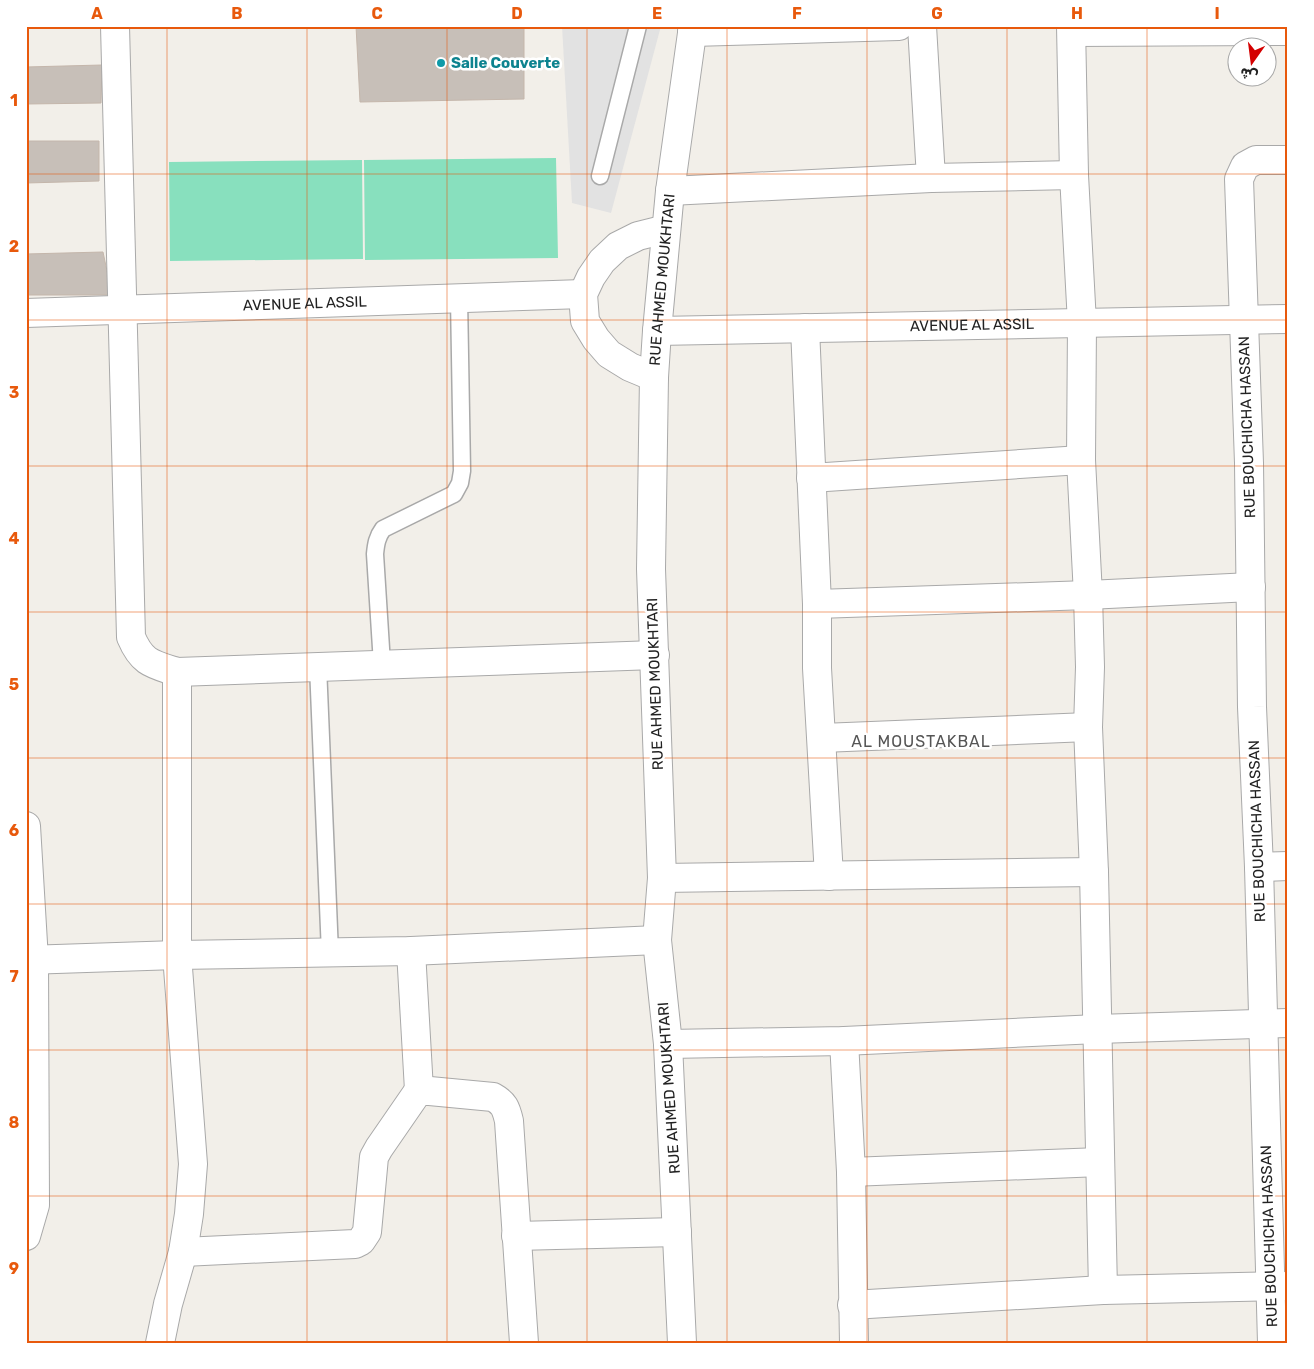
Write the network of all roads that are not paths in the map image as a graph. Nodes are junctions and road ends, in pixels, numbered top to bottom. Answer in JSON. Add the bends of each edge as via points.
{"nodes":[{"id":1,"x":115,"y":26,"type":"edge"},
{"id":2,"x":638,"y":26,"type":"edge"},
{"id":3,"x":899,"y":26,"type":"edge"},
{"id":4,"x":922,"y":26,"type":"edge"},
{"id":5,"x":692,"y":29,"type":"edge"},
{"id":6,"x":1071,"y":29,"type":"edge"},
{"id":7,"x":1288,"y":31,"type":"edge"},
{"id":8,"x":1288,"y":160,"type":"edge"},
{"id":9,"x":1074,"y":175,"type":"junction"},
{"id":10,"x":600,"y":176,"type":"dead end"},
{"id":11,"x":931,"y":178,"type":"junction"},
{"id":12,"x":670,"y":191,"type":"junction"},
{"id":13,"x":666,"y":228,"type":"junction"},
{"id":14,"x":583,"y":294,"type":"junction"},
{"id":15,"x":458,"y":298,"type":"junction"},
{"id":16,"x":122,"y":310,"type":"junction"},
{"id":17,"x":26,"y":313,"type":"edge"},
{"id":18,"x":1288,"y":319,"type":"edge"},
{"id":19,"x":1243,"y":320,"type":"junction"},
{"id":20,"x":1082,"y":323,"type":"junction"},
{"id":21,"x":805,"y":328,"type":"junction"},
{"id":22,"x":657,"y":331,"type":"junction"},
{"id":23,"x":654,"y":377,"type":"junction"},
{"id":24,"x":1081,"y":460,"type":"junction"},
{"id":25,"x":812,"y":478,"type":"junction"},
{"id":26,"x":1251,"y":587,"type":"junction"},
{"id":27,"x":1088,"y":595,"type":"junction"},
{"id":28,"x":817,"y":604,"type":"junction"},
{"id":29,"x":655,"y":655,"type":"junction"},
{"id":30,"x":382,"y":664,"type":"junction"},
{"id":31,"x":318,"y":666,"type":"junction"},
{"id":32,"x":177,"y":672,"type":"junction"},
{"id":33,"x":1088,"y":727,"type":"junction"},
{"id":34,"x":822,"y":738,"type":"junction"},
{"id":35,"x":26,"y":826,"type":"edge"},
{"id":36,"x":1288,"y":866,"type":"edge"},
{"id":37,"x":1259,"y":867,"type":"junction"},
{"id":38,"x":1094,"y":872,"type":"junction"},
{"id":39,"x":830,"y":876,"type":"junction"},
{"id":40,"x":662,"y":878,"type":"junction"},
{"id":41,"x":657,"y":940,"type":"junction"},
{"id":42,"x":411,"y":951,"type":"junction"},
{"id":43,"x":330,"y":953,"type":"junction"},
{"id":44,"x":177,"y":955,"type":"junction"},
{"id":45,"x":30,"y":960,"type":"edge"},
{"id":46,"x":1275,"y":1023,"type":"edge"},
{"id":47,"x":1097,"y":1029,"type":"junction"},
{"id":48,"x":844,"y":1041,"type":"junction"},
{"id":49,"x":668,"y":1044,"type":"junction"},
{"id":50,"x":419,"y":1090,"type":"junction"},
{"id":51,"x":1100,"y":1162,"type":"junction"},
{"id":52,"x":850,"y":1172,"type":"junction"},
{"id":53,"x":677,"y":1232,"type":"junction"},
{"id":54,"x":26,"y":1236,"type":"edge"},
{"id":55,"x":516,"y":1236,"type":"junction"},
{"id":56,"x":183,"y":1252,"type":"junction"},
{"id":57,"x":1279,"y":1286,"type":"edge"},
{"id":58,"x":1103,"y":1290,"type":"junction"},
{"id":59,"x":852,"y":1305,"type":"junction"},
{"id":60,"x":160,"y":1343,"type":"edge"},
{"id":61,"x":524,"y":1343,"type":"edge"},
{"id":62,"x":682,"y":1343,"type":"edge"},
{"id":63,"x":854,"y":1343,"type":"edge"},
{"id":64,"x":1272,"y":1343,"type":"edge"}],
"edges":[{"from":1,"to":16,"type":"street"},
{"from":2,"to":10,"type":"lane"},
{"from":3,"to":5,"type":"street"},
{"from":4,"to":11,"type":"street"},
{"from":5,"to":12,"type":"street","name":"RUE AHMED MOUKHTARI"},
{"from":6,"to":7,"type":"street"},
{"from":6,"to":9,"type":"street"},
{"from":8,"to":19,"type":"street","name":"RUE BOUCHICHA HASSAN","via":[[1256,160],[1245,166],[1239,179]]},
{"from":9,"to":11,"type":"street"},
{"from":9,"to":20,"type":"street"},
{"from":11,"to":12,"type":"street"},
{"from":12,"to":13,"type":"street","name":"RUE AHMED MOUKHTARI"},
{"from":13,"to":14,"type":"street","via":[[618,246],[602,261]]},
{"from":13,"to":22,"type":"street","name":"RUE AHMED MOUKHTARI"},
{"from":14,"to":15,"type":"street","name":"AVENUE AL ASSIL"},
{"from":14,"to":23,"type":"street","via":[[586,322],[605,349],[630,367]]},
{"from":15,"to":16,"type":"street","name":"AVENUE AL ASSIL"},
{"from":15,"to":30,"type":"lane","via":[[460,483],[454,494],[383,529],[379,534],[375,554]]},
{"from":16,"to":17,"type":"street","name":"AVENUE AL ASSIL"},
{"from":16,"to":32,"type":"street","via":[[131,637],[144,659]]},
{"from":18,"to":19,"type":"street","name":"AVENUE AL ASSIL"},
{"from":19,"to":20,"type":"street","name":"AVENUE AL ASSIL"},
{"from":19,"to":26,"type":"street","name":"RUE BOUCHICHA HASSAN"},
{"from":20,"to":21,"type":"street","name":"AVENUE AL ASSIL"},
{"from":20,"to":24,"type":"street"},
{"from":21,"to":22,"type":"street","name":"AVENUE AL ASSIL"},
{"from":21,"to":25,"type":"street"},
{"from":22,"to":23,"type":"street","name":"RUE AHMED MOUKHTARI"},
{"from":23,"to":29,"type":"street","name":"RUE AHMED MOUKHTARI","via":[[651,570]]},
{"from":24,"to":25,"type":"street"},
{"from":24,"to":27,"type":"street"},
{"from":25,"to":28,"type":"street"},
{"from":26,"to":27,"type":"street"},
{"from":26,"to":37,"type":"street","name":"RUE BOUCHICHA HASSAN"},
{"from":27,"to":28,"type":"street"},
{"from":27,"to":33,"type":"street"},
{"from":28,"to":34,"type":"street"},
{"from":29,"to":30,"type":"street"},
{"from":29,"to":40,"type":"street","name":"RUE AHMED MOUKHTARI"},
{"from":30,"to":31,"type":"street"},
{"from":31,"to":32,"type":"street"},
{"from":31,"to":43,"type":"lane"},
{"from":32,"to":44,"type":"street"},
{"from":33,"to":34,"type":"street"},
{"from":33,"to":38,"type":"street"},
{"from":34,"to":39,"type":"street"},
{"from":35,"to":45,"type":"street"},
{"from":36,"to":37,"type":"street"},
{"from":37,"to":46,"type":"street","name":"RUE BOUCHICHA HASSAN"},
{"from":38,"to":39,"type":"street"},
{"from":38,"to":47,"type":"street"},
{"from":39,"to":40,"type":"street"},
{"from":40,"to":41,"type":"street","name":"RUE AHMED MOUKHTARI"},
{"from":41,"to":42,"type":"street"},
{"from":41,"to":49,"type":"street","name":"RUE AHMED MOUKHTARI"},
{"from":42,"to":43,"type":"street"},
{"from":42,"to":50,"type":"street"},
{"from":43,"to":44,"type":"street"},
{"from":44,"to":45,"type":"street"},
{"from":44,"to":56,"type":"street","via":[[193,1164]]},
{"from":45,"to":54,"type":"street","via":[[35,1205]]},
{"from":46,"to":47,"type":"street"},
{"from":46,"to":57,"type":"street","name":"RUE BOUCHICHA HASSAN"},
{"from":47,"to":48,"type":"street"},
{"from":47,"to":51,"type":"street"},
{"from":48,"to":49,"type":"street"},
{"from":48,"to":52,"type":"street"},
{"from":49,"to":53,"type":"street","name":"RUE AHMED MOUKHTARI"},
{"from":50,"to":55,"type":"street","via":[[493,1097],[503,1102],[509,1121]]},
{"from":50,"to":56,"type":"street","via":[[374,1157],[367,1232],[361,1241],[355,1244]]},
{"from":51,"to":52,"type":"street"},
{"from":51,"to":58,"type":"street"},
{"from":52,"to":59,"type":"street"},
{"from":53,"to":55,"type":"street"},
{"from":53,"to":62,"type":"street","name":"RUE AHMED MOUKHTARI"},
{"from":55,"to":61,"type":"street"},
{"from":56,"to":60,"type":"street"},
{"from":57,"to":58,"type":"street"},
{"from":57,"to":64,"type":"street","name":"RUE BOUCHICHA HASSAN"},
{"from":58,"to":59,"type":"street"},
{"from":59,"to":63,"type":"street"}]}
